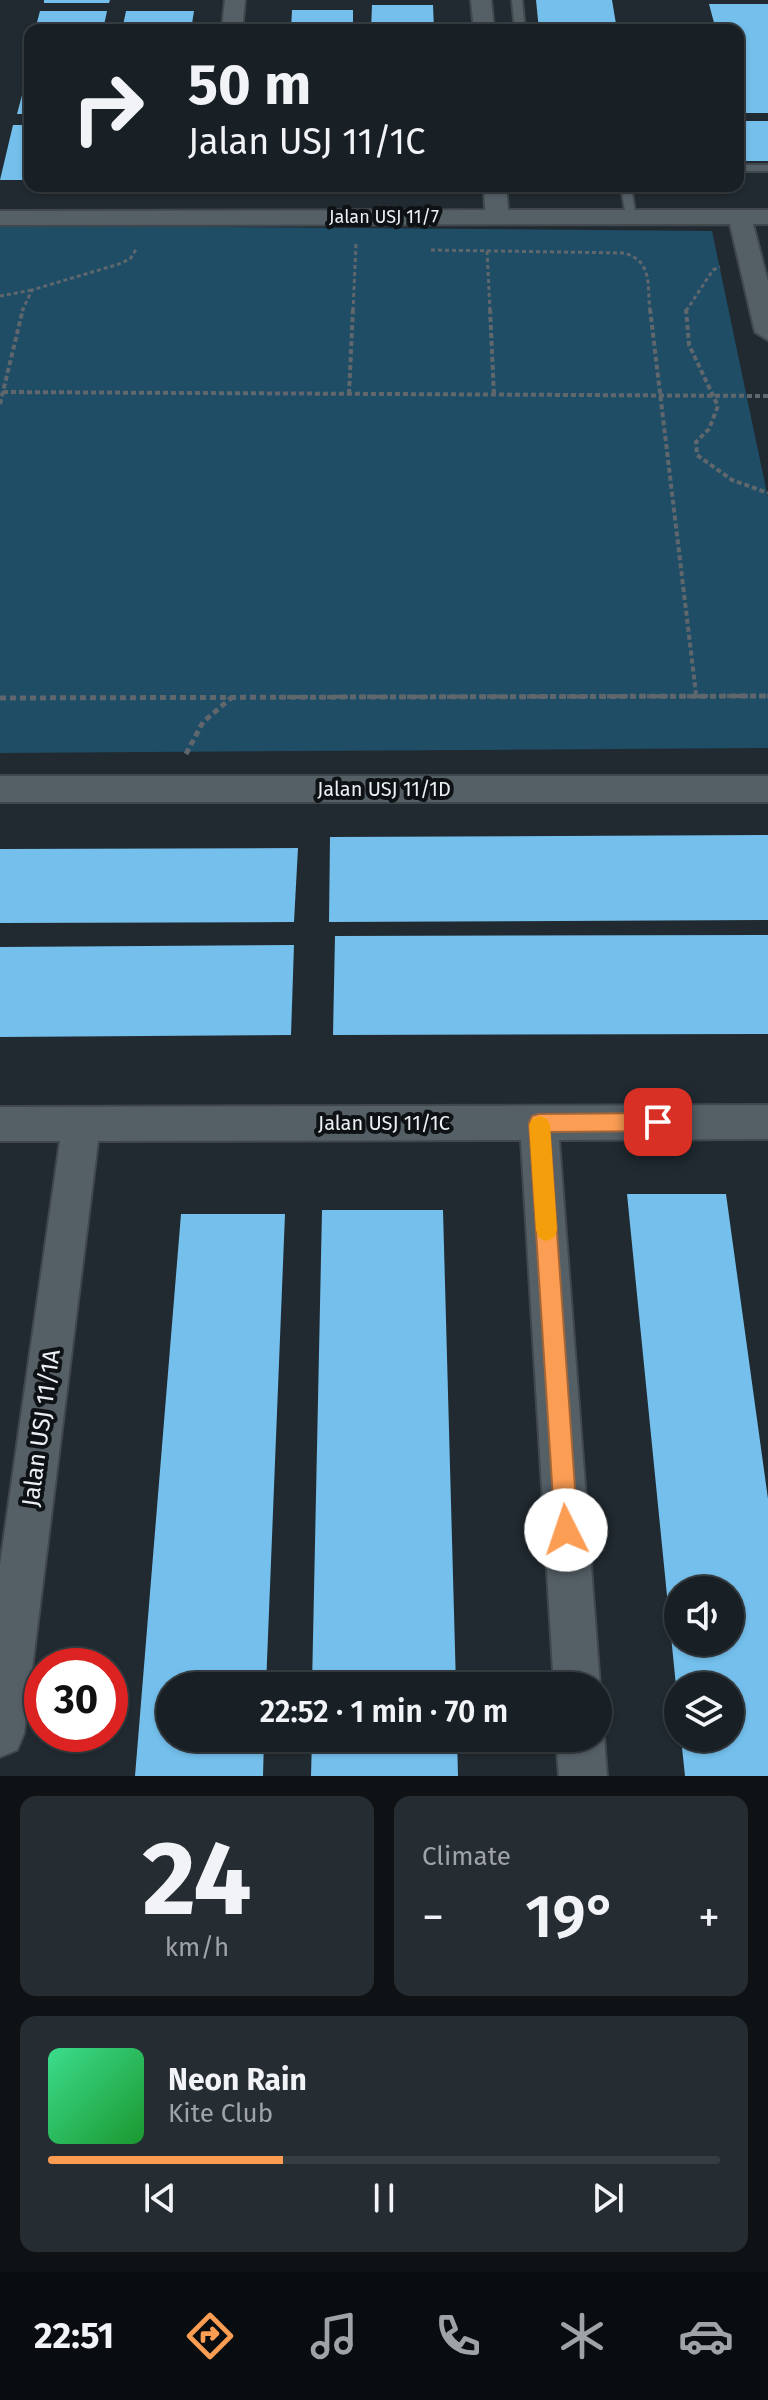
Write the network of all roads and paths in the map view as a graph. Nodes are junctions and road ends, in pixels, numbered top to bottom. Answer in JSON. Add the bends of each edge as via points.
{"nodes":[{"id":1,"x":235,"y":0,"type":"edge"},
{"id":2,"x":481,"y":0,"type":"edge"},
{"id":3,"x":517,"y":0,"type":"edge"},
{"id":4,"x":233,"y":24,"type":"edge"},
{"id":5,"x":483,"y":24,"type":"edge"},
{"id":6,"x":519,"y":24,"type":"edge"},
{"id":7,"x":744,"y":168,"type":"edge"},
{"id":8,"x":768,"y":168,"type":"edge"},
{"id":9,"x":495,"y":192,"type":"edge"},
{"id":10,"x":627,"y":192,"type":"edge"},
{"id":11,"x":360,"y":217,"type":"junction"},
{"id":12,"x":497,"y":217,"type":"junction"},
{"id":13,"x":632,"y":217,"type":"junction"},
{"id":14,"x":740,"y":217,"type":"junction"},
{"id":15,"x":768,"y":217,"type":"edge"},
{"id":16,"x":0,"y":218,"type":"edge"},
{"id":17,"x":124,"y":245,"type":"dead end"},
{"id":18,"x":355,"y":249,"type":"junction"},
{"id":19,"x":369,"y":249,"type":"dead end"},
{"id":20,"x":428,"y":250,"type":"dead end"},
{"id":21,"x":487,"y":251,"type":"junction"},
{"id":22,"x":749,"y":254,"type":"junction"},
{"id":23,"x":32,"y":290,"type":"junction"},
{"id":24,"x":0,"y":296,"type":"edge"},
{"id":25,"x":768,"y":332,"type":"edge"},
{"id":26,"x":3,"y":392,"type":"junction"},
{"id":27,"x":349,"y":394,"type":"junction"},
{"id":28,"x":494,"y":395,"type":"junction"},
{"id":29,"x":768,"y":396,"type":"edge"},
{"id":30,"x":660,"y":397,"type":"junction"},
{"id":31,"x":718,"y":397,"type":"junction"},
{"id":32,"x":0,"y":404,"type":"edge"},
{"id":33,"x":768,"y":493,"type":"edge"},
{"id":34,"x":696,"y":694,"type":"junction"},
{"id":35,"x":768,"y":696,"type":"edge"},
{"id":36,"x":232,"y":697,"type":"junction"},
{"id":37,"x":0,"y":698,"type":"edge"},
{"id":38,"x":0,"y":789,"type":"edge"},
{"id":39,"x":179,"y":789,"type":"junction"},
{"id":40,"x":768,"y":789,"type":"edge"},
{"id":41,"x":768,"y":1122,"type":"edge"},
{"id":42,"x":81,"y":1123,"type":"junction"},
{"id":43,"x":539,"y":1123,"type":"junction"},
{"id":44,"x":0,"y":1124,"type":"edge"},
{"id":45,"x":576,"y":1672,"type":"edge"},
{"id":46,"x":0,"y":1733,"type":"edge"},
{"id":47,"x":581,"y":1752,"type":"edge"},
{"id":48,"x":583,"y":1776,"type":"edge"}],
"edges":[{"from":1,"to":4,"type":"street"},
{"from":2,"to":5,"type":"street"},
{"from":3,"to":6,"type":"lane"},
{"from":7,"to":8,"type":"lane"},
{"from":9,"to":12,"type":"street"},
{"from":10,"to":13,"type":"lane"},
{"from":11,"to":12,"type":"street","name":"Jalan USJ 11/7"},
{"from":11,"to":16,"type":"street","name":"Jalan USJ 11/7","via":[[208,210]]},
{"from":11,"to":18,"type":"path"},
{"from":12,"to":13,"type":"street","name":"Jalan USJ 11/7"},
{"from":13,"to":14,"type":"street","name":"Jalan USJ 11/7"},
{"from":14,"to":15,"type":"street","name":"Jalan USJ 11/7"},
{"from":14,"to":22,"type":"street"},
{"from":17,"to":23,"type":"path","via":[[138,245],[130,259]]},
{"from":18,"to":19,"type":"path"},
{"from":18,"to":27,"type":"path"},
{"from":20,"to":21,"type":"path"},
{"from":21,"to":28,"type":"path"},
{"from":21,"to":30,"type":"path","via":[[638,257],[645,265]]},
{"from":22,"to":25,"type":"street"},
{"from":22,"to":31,"type":"path","via":[[713,270],[686,307],[689,346]]},
{"from":23,"to":24,"type":"path"},
{"from":23,"to":26,"type":"path"},
{"from":26,"to":27,"type":"path"},
{"from":26,"to":32,"type":"path"},
{"from":27,"to":28,"type":"path"},
{"from":28,"to":30,"type":"path"},
{"from":29,"to":31,"type":"path"},
{"from":30,"to":31,"type":"path"},
{"from":30,"to":34,"type":"path"},
{"from":31,"to":33,"type":"path","via":[[715,421],[696,442],[697,455],[732,480]]},
{"from":34,"to":35,"type":"path"},
{"from":34,"to":36,"type":"path"},
{"from":36,"to":37,"type":"path"},
{"from":36,"to":39,"type":"path","via":[[209,713],[189,742]]},
{"from":38,"to":39,"type":"street","name":"Jalan USJ 11/1D"},
{"from":39,"to":40,"type":"street","name":"Jalan USJ 11/1D"},
{"from":41,"to":43,"type":"street","name":"Jalan USJ 11/1C"},
{"from":42,"to":43,"type":"street","name":"Jalan USJ 11/1C"},
{"from":42,"to":44,"type":"street","name":"Jalan USJ 11/1C"},
{"from":42,"to":46,"type":"street","name":"Jalan USJ 11/1A"},
{"from":43,"to":45,"type":"street"},
{"from":47,"to":48,"type":"street"}]}
